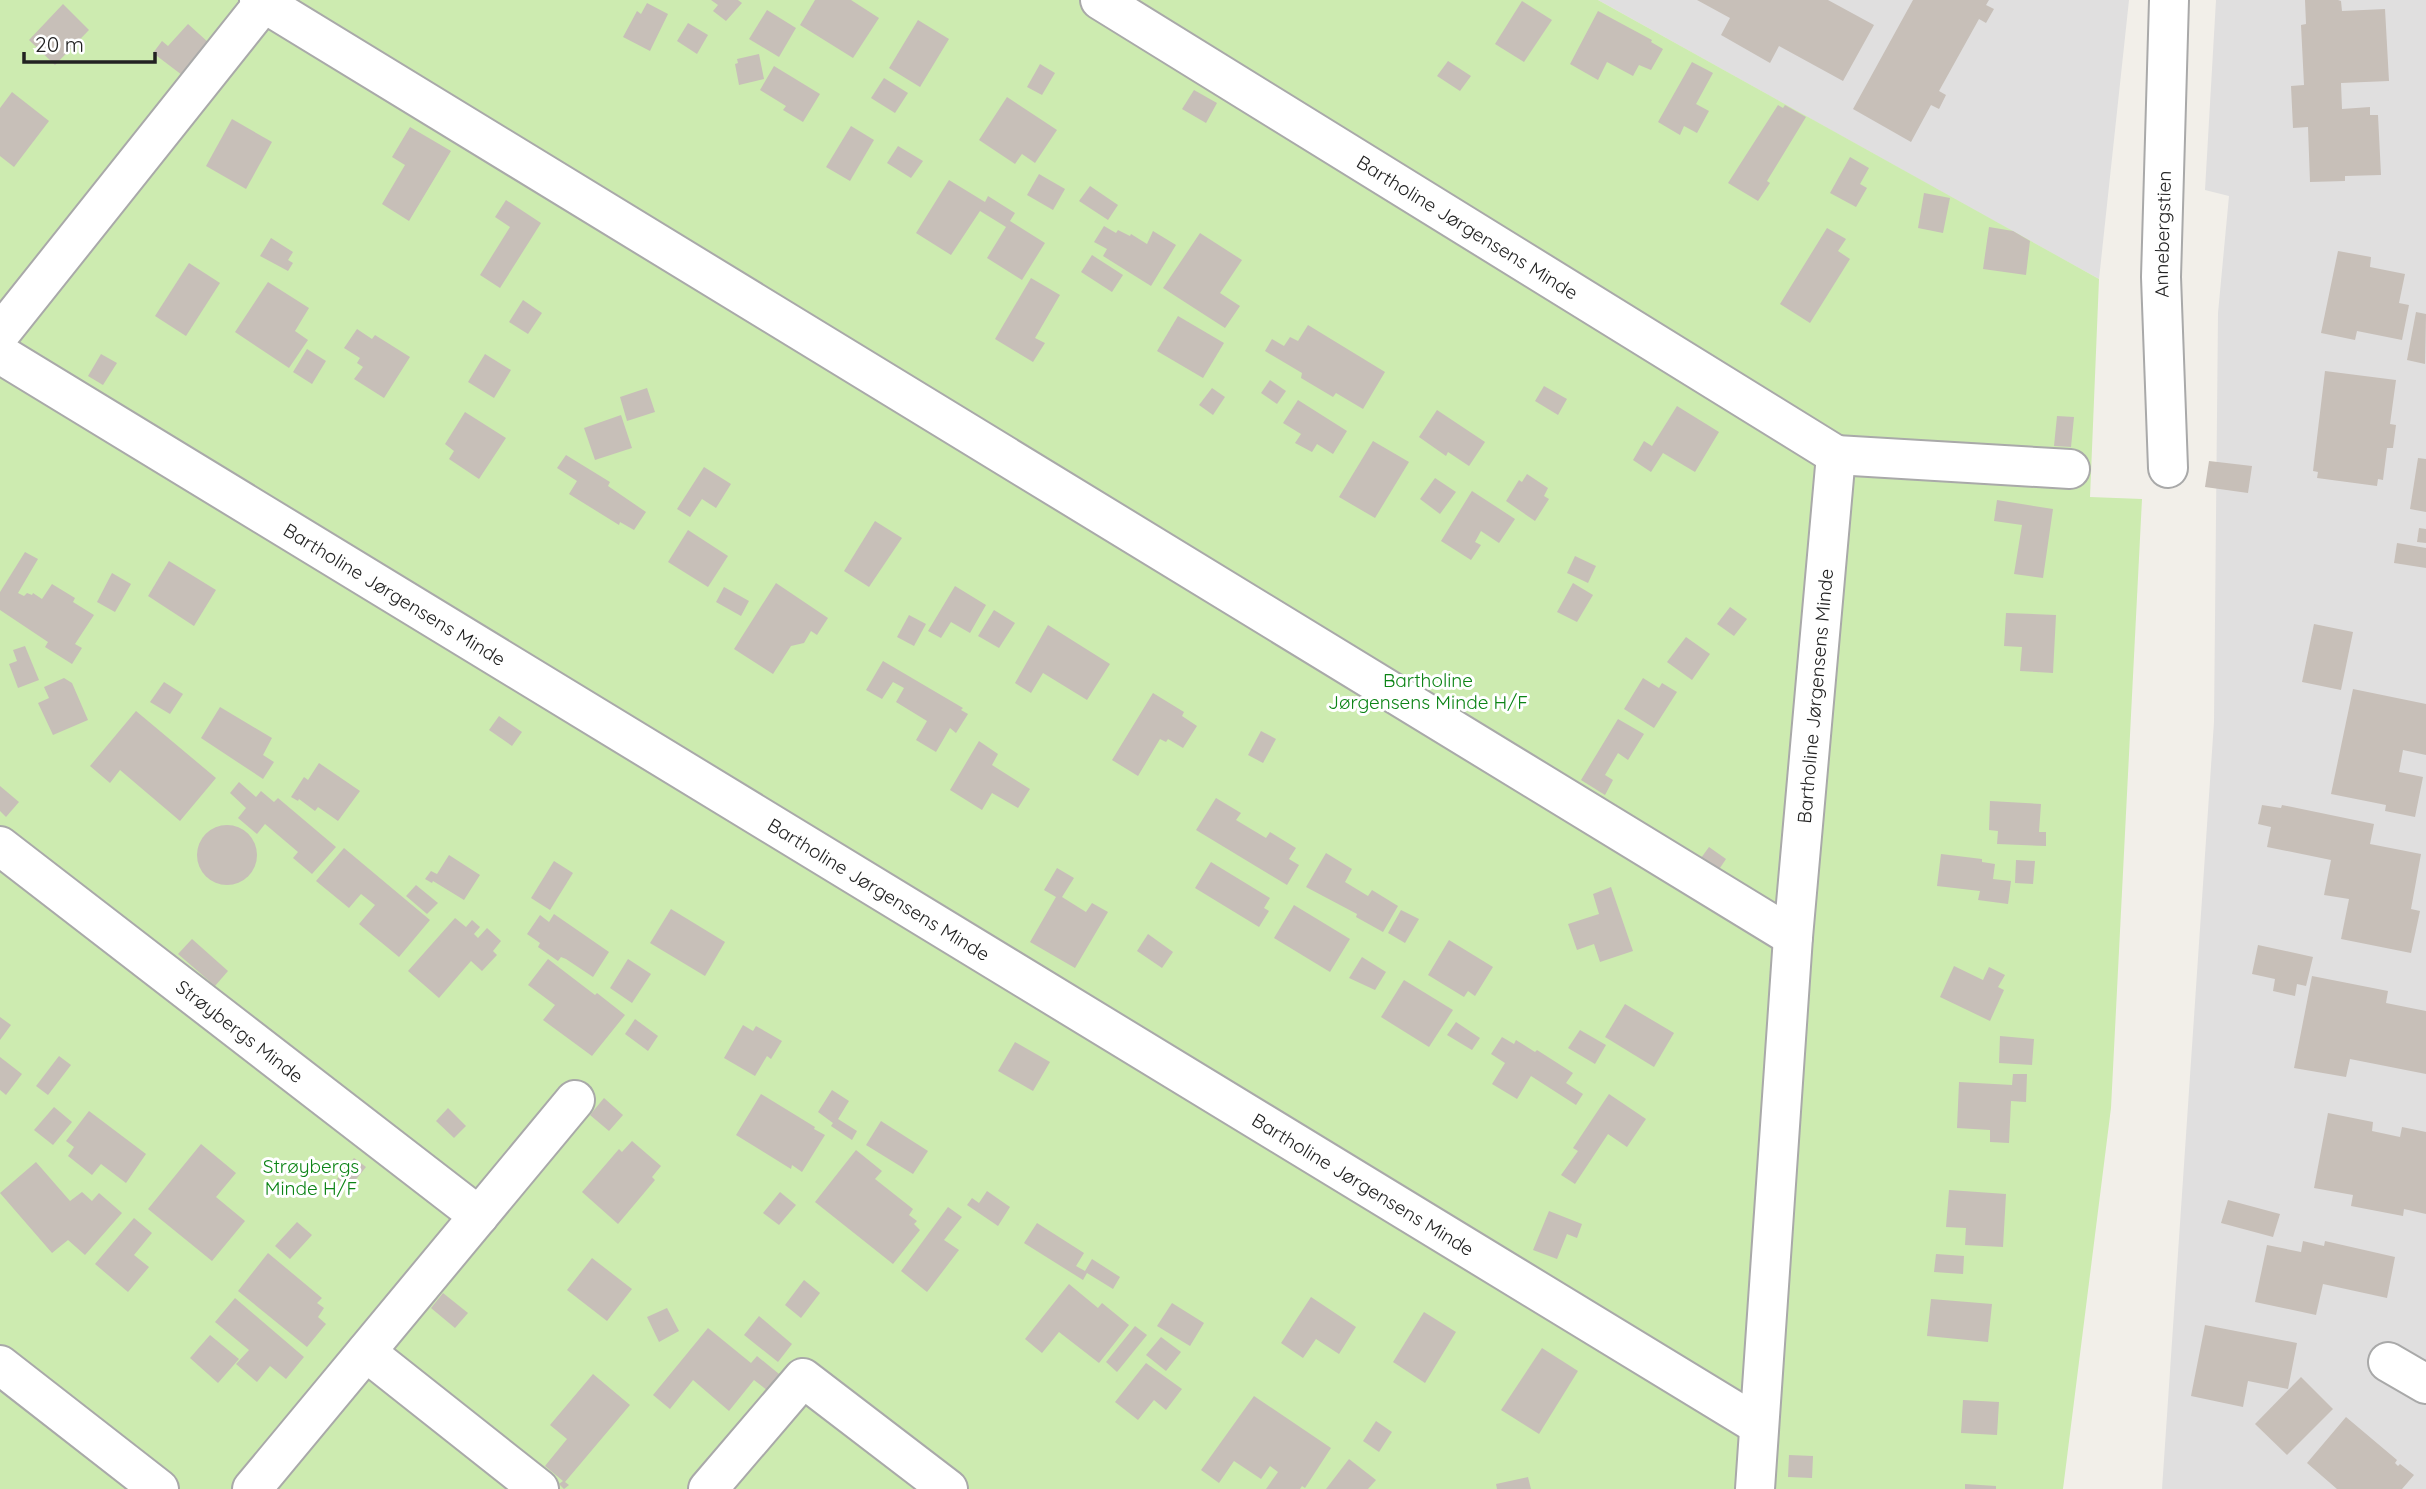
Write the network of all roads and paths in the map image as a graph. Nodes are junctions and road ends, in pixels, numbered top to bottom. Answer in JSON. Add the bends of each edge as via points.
{"nodes":[{"id":1,"x":1100,"y":0,"type":"edge"},
{"id":2,"x":2169,"y":0,"type":"edge"},
{"id":3,"x":262,"y":1,"type":"edge"},
{"id":4,"x":0,"y":334,"type":"edge"},
{"id":5,"x":0,"y":354,"type":"edge"},
{"id":6,"x":1836,"y":455,"type":"junction"},
{"id":7,"x":2168,"y":468,"type":"dead end"},
{"id":8,"x":2070,"y":469,"type":"dead end"},
{"id":9,"x":0,"y":846,"type":"edge"},
{"id":10,"x":1793,"y":937,"type":"junction"},
{"id":11,"x":575,"y":1100,"type":"dead end"},
{"id":12,"x":479,"y":1216,"type":"junction"},
{"id":13,"x":366,"y":1352,"type":"junction"},
{"id":14,"x":2388,"y":1362,"type":"dead end"},
{"id":15,"x":0,"y":1365,"type":"edge"},
{"id":16,"x":2426,"y":1384,"type":"edge"},
{"id":17,"x":1758,"y":1424,"type":"junction"},
{"id":18,"x":159,"y":1489,"type":"edge"},
{"id":19,"x":252,"y":1489,"type":"edge"},
{"id":20,"x":539,"y":1489,"type":"edge"},
{"id":21,"x":708,"y":1489,"type":"edge"},
{"id":22,"x":948,"y":1489,"type":"edge"},
{"id":23,"x":1755,"y":1489,"type":"edge"}],
"edges":[{"from":1,"to":6,"type":"street","name":"Bartholine Jørgensens Minde"},
{"from":2,"to":7,"type":"street","name":"Annebergstien","via":[[2161,277]]},
{"from":3,"to":4,"type":"street"},
{"from":3,"to":10,"type":"street"},
{"from":5,"to":17,"type":"street","name":"Bartholine Jørgensens Minde"},
{"from":6,"to":8,"type":"street","name":"Bartholine Jørgensens Minde"},
{"from":6,"to":10,"type":"street","name":"Bartholine Jørgensens Minde"},
{"from":9,"to":12,"type":"street","name":"Strøybergs Minde"},
{"from":10,"to":17,"type":"street","name":"Bartholine Jørgensens Minde"},
{"from":11,"to":12,"type":"street"},
{"from":12,"to":13,"type":"street"},
{"from":13,"to":19,"type":"street"},
{"from":13,"to":20,"type":"street"},
{"from":14,"to":16,"type":"street"},
{"from":15,"to":18,"type":"street"},
{"from":17,"to":23,"type":"street","name":"Bartholine Jørgensens Minde"},
{"from":21,"to":22,"type":"street","via":[[803,1378]]}]}
